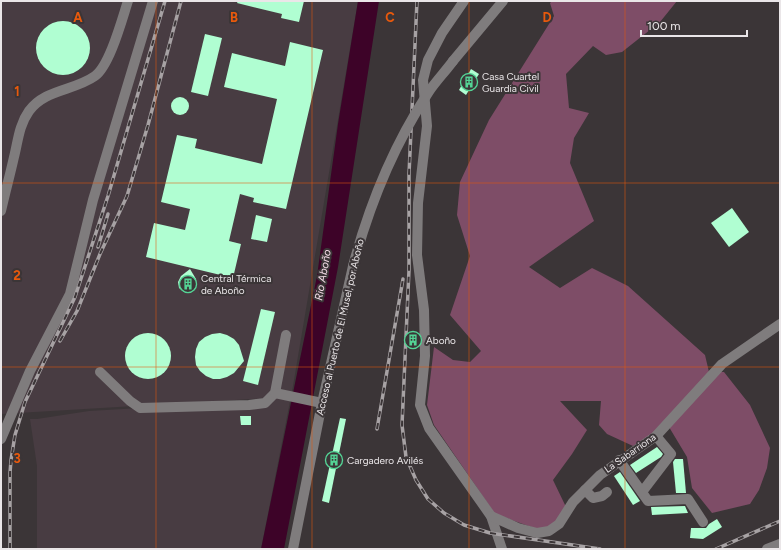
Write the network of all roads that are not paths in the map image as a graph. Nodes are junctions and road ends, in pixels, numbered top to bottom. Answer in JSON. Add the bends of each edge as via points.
{"nodes":[{"id":1,"x":128,"y":1,"type":"edge"},
{"id":2,"x":153,"y":1,"type":"edge"},
{"id":3,"x":464,"y":1,"type":"edge"},
{"id":4,"x":503,"y":1,"type":"edge"},
{"id":5,"x":1,"y":211,"type":"edge"},
{"id":6,"x":780,"y":324,"type":"edge"},
{"id":7,"x":286,"y":335,"type":"dead end"},
{"id":8,"x":100,"y":372,"type":"dead end"},
{"id":9,"x":275,"y":392,"type":"junction"},
{"id":10,"x":319,"y":403,"type":"junction"},
{"id":11,"x":656,"y":436,"type":"junction"},
{"id":12,"x":1,"y":439,"type":"edge"},
{"id":13,"x":619,"y":460,"type":"junction"},
{"id":14,"x":585,"y":490,"type":"junction"},
{"id":15,"x":607,"y":492,"type":"dead end"},
{"id":16,"x":642,"y":492,"type":"junction"},
{"id":17,"x":490,"y":516,"type":"junction"},
{"id":18,"x":703,"y":522,"type":"dead end"},
{"id":19,"x":780,"y":544,"type":"edge"},
{"id":20,"x":293,"y":549,"type":"edge"},
{"id":21,"x":502,"y":549,"type":"edge"},
{"id":22,"x":767,"y":549,"type":"edge"}],
"edges":[{"from":1,"to":5,"type":"street","via":[[116,39],[96,75],[78,85],[56,91],[38,100],[28,111],[19,129]]},
{"from":2,"to":12,"type":"street","via":[[94,200],[70,294],[30,371]]},
{"from":3,"to":17,"type":"street","via":[[442,33],[428,60],[423,80],[427,126],[418,203],[417,255],[424,310],[425,356],[420,405],[429,428]]},
{"from":4,"to":10,"type":"street","name":"Acceso al Puerto de El Musel, por Aboño","bridge":true,"via":[[429,92],[389,167],[363,230]]},
{"from":6,"to":11,"type":"street","name":"La Sabarriona","via":[[722,364]]},
{"from":7,"to":9,"type":"street"},
{"from":8,"to":9,"type":"street","via":[[140,408],[249,405],[265,403]]},
{"from":9,"to":10,"type":"street"},
{"from":10,"to":20,"type":"street","name":"Acceso al Puerto de El Musel, por Aboño"},
{"from":11,"to":13,"type":"street","name":"La Sabarriona"},
{"from":11,"to":16,"type":"street","via":[[671,454]]},
{"from":13,"to":14,"type":"street","name":"La Sabarriona"},
{"from":13,"to":16,"type":"street"},
{"from":14,"to":15,"type":"street","via":[[593,498]]},
{"from":14,"to":17,"type":"street","name":"La Sabarriona","via":[[573,502],[559,524],[549,531],[537,533]]},
{"from":16,"to":18,"type":"street","via":[[648,501],[688,499]]},
{"from":17,"to":21,"type":"street"},
{"from":19,"to":22,"type":"street"}]}
